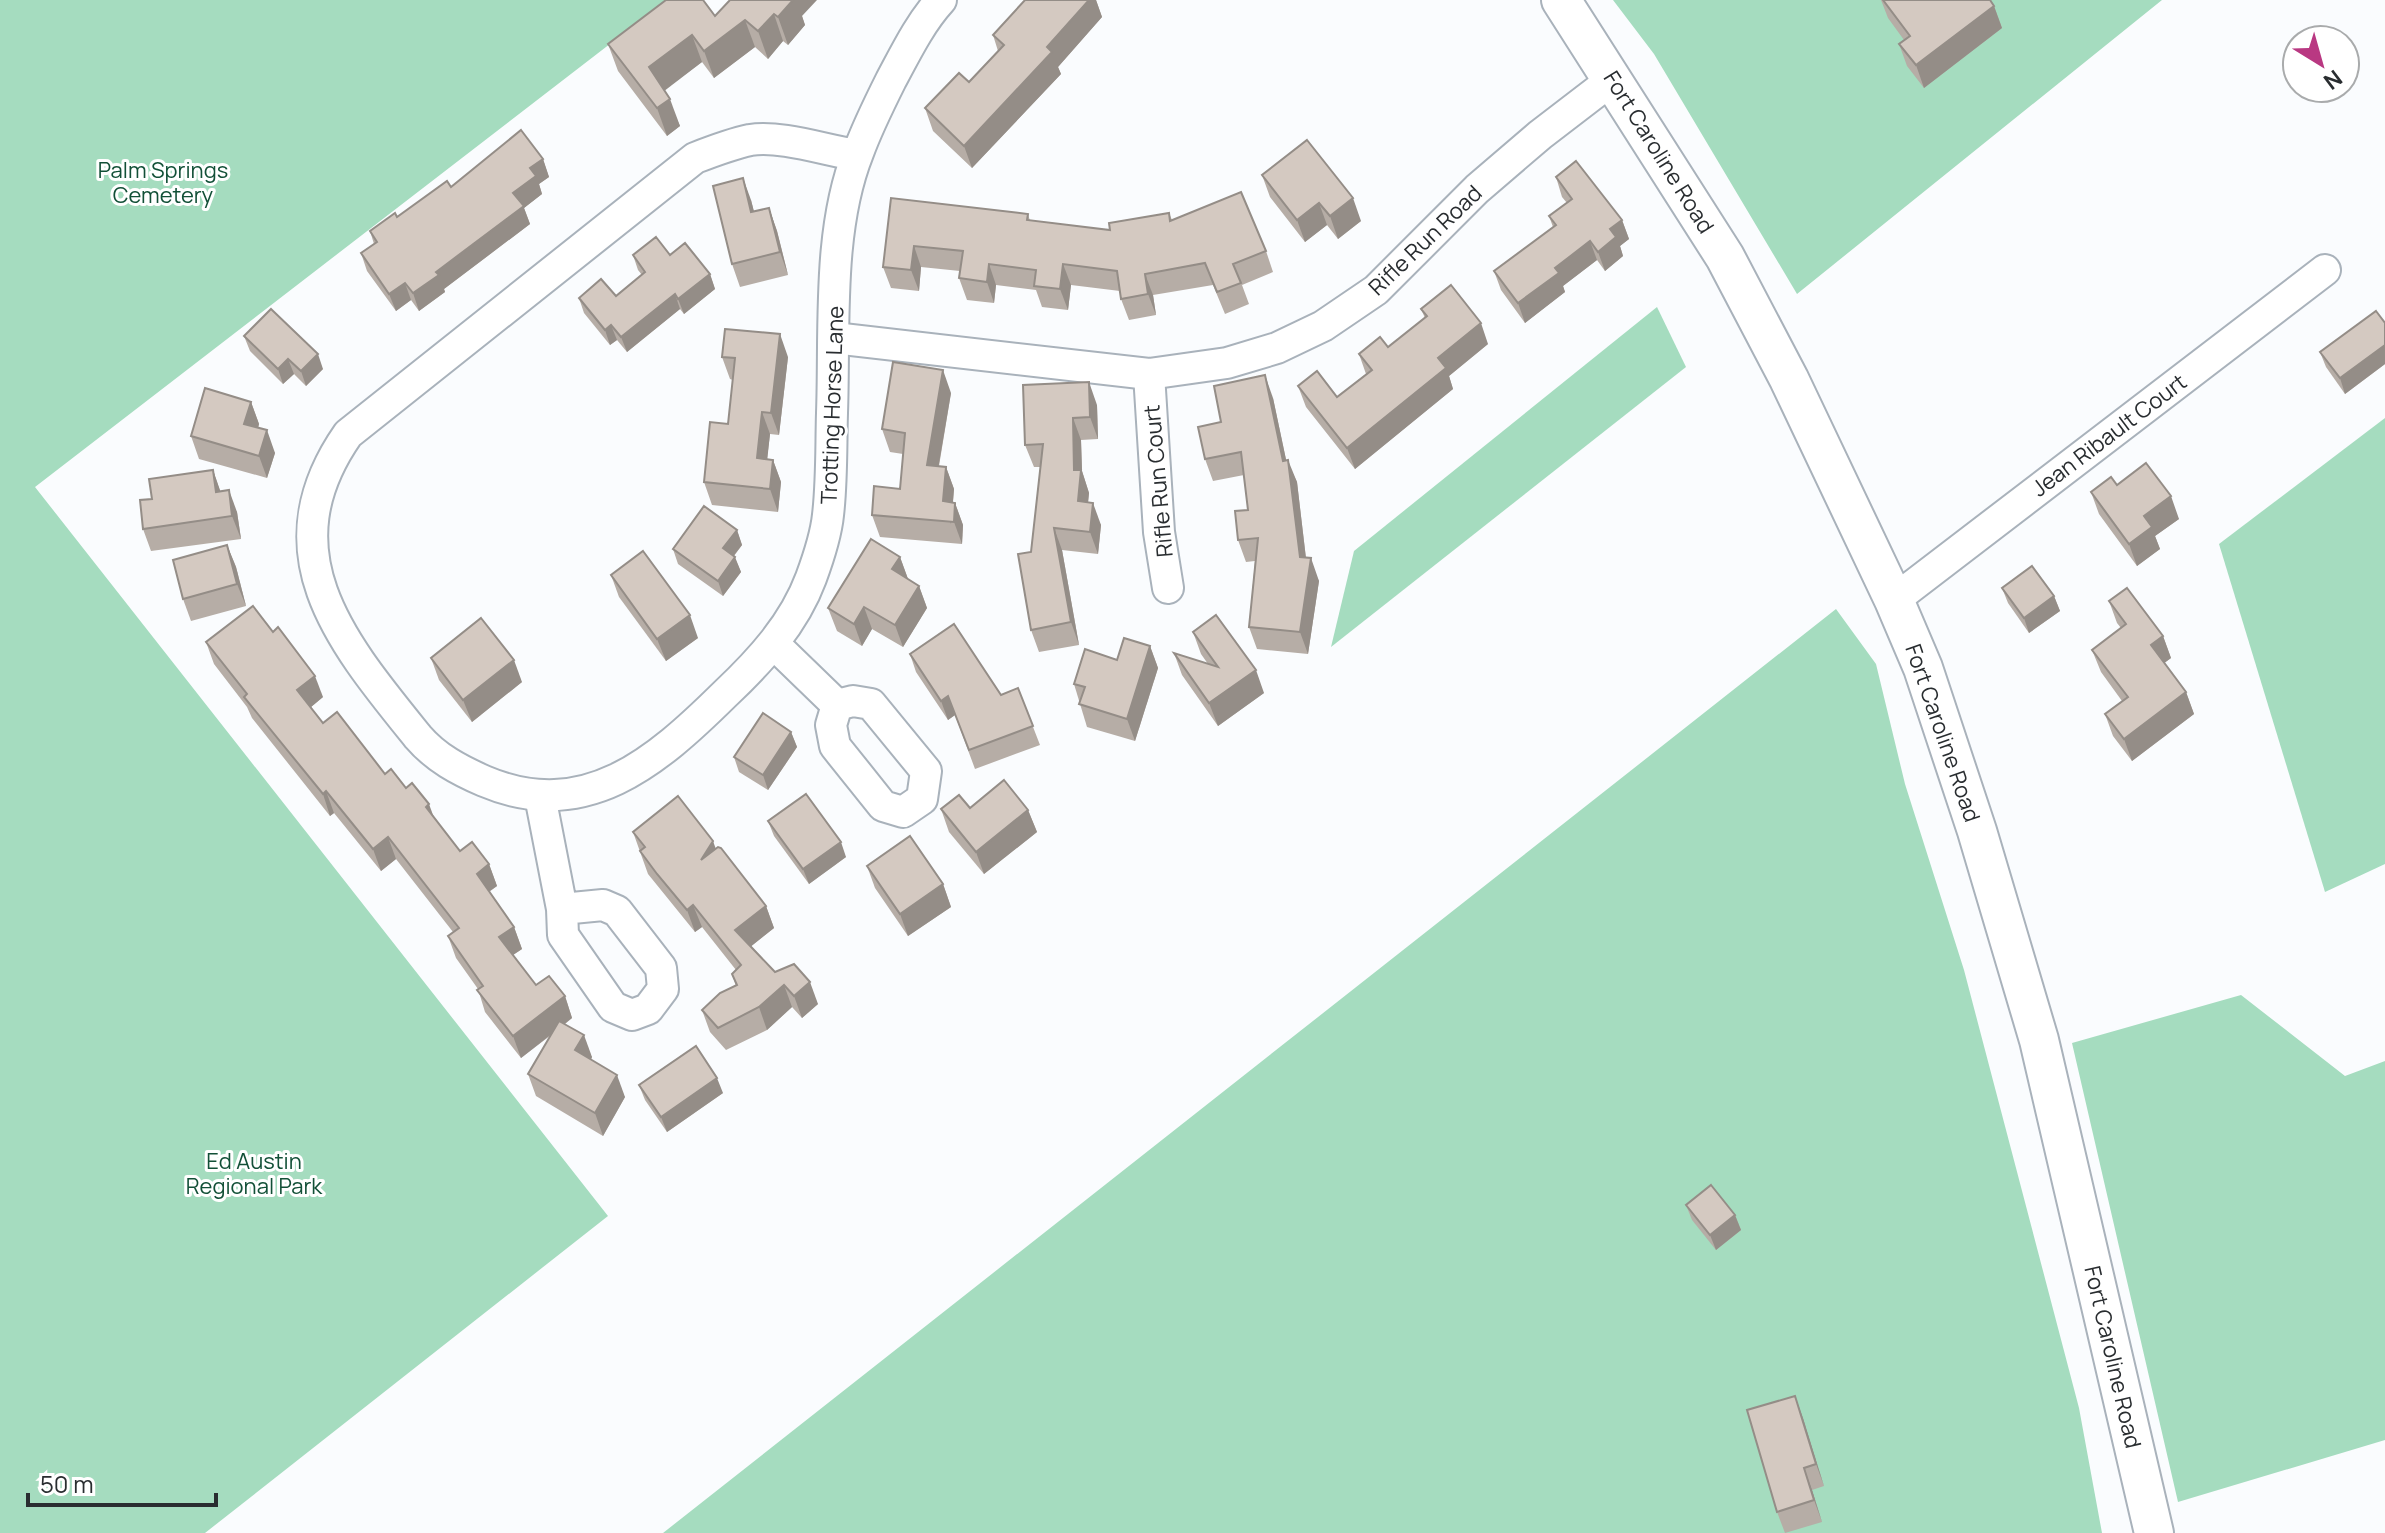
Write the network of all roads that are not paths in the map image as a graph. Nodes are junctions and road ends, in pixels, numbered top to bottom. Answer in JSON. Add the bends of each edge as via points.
{"nodes":[{"id":1,"x":941,"y":0,"type":"edge"},
{"id":2,"x":1561,"y":0,"type":"edge"},
{"id":3,"x":1613,"y":79,"type":"junction"},
{"id":4,"x":856,"y":155,"type":"junction"},
{"id":5,"x":2325,"y":270,"type":"dead end"},
{"id":6,"x":834,"y":338,"type":"junction"},
{"id":7,"x":1149,"y":374,"type":"junction"},
{"id":8,"x":1168,"y":588,"type":"dead end"},
{"id":9,"x":1894,"y":600,"type":"junction"},
{"id":10,"x":774,"y":644,"type":"junction"},
{"id":11,"x":837,"y":705,"type":"dead end"},
{"id":12,"x":540,"y":796,"type":"junction"},
{"id":13,"x":562,"y":909,"type":"dead end"},
{"id":14,"x":2154,"y":1533,"type":"edge"}],
"edges":[{"from":1,"to":4,"type":"street","name":"Trotting Horse Lane","via":[[908,47]]},
{"from":2,"to":3,"type":"street","name":"Fort Caroline Road"},
{"from":3,"to":7,"type":"street","name":"Rifle Run Road","via":[[1477,189],[1376,290],[1323,326],[1227,363]]},
{"from":3,"to":9,"type":"street","name":"Fort Caroline Road","via":[[1725,257]]},
{"from":4,"to":6,"type":"street","name":"Trotting Horse Lane","via":[[840,222]]},
{"from":4,"to":12,"type":"street","name":"Trotting Horse Lane","via":[[753,140],[695,158],[348,434],[327,471],[311,519],[313,557],[327,606],[346,642],[429,750],[489,783]]},
{"from":5,"to":9,"type":"street","name":"Jean Ribault Court"},
{"from":6,"to":7,"type":"street","name":"Rifle Run Road"},
{"from":6,"to":10,"type":"street","name":"Trotting Horse Lane","via":[[828,517],[810,580]]},
{"from":7,"to":8,"type":"street","name":"Rifle Run Court","via":[[1159,532]]},
{"from":9,"to":14,"type":"street","name":"Fort Caroline Road","via":[[1943,727],[2039,1040]]},
{"from":10,"to":11,"type":"street"},
{"from":10,"to":12,"type":"street","name":"Trotting Horse Lane","via":[[685,734],[646,763],[610,783],[571,795]]},
{"from":12,"to":13,"type":"street"}]}
